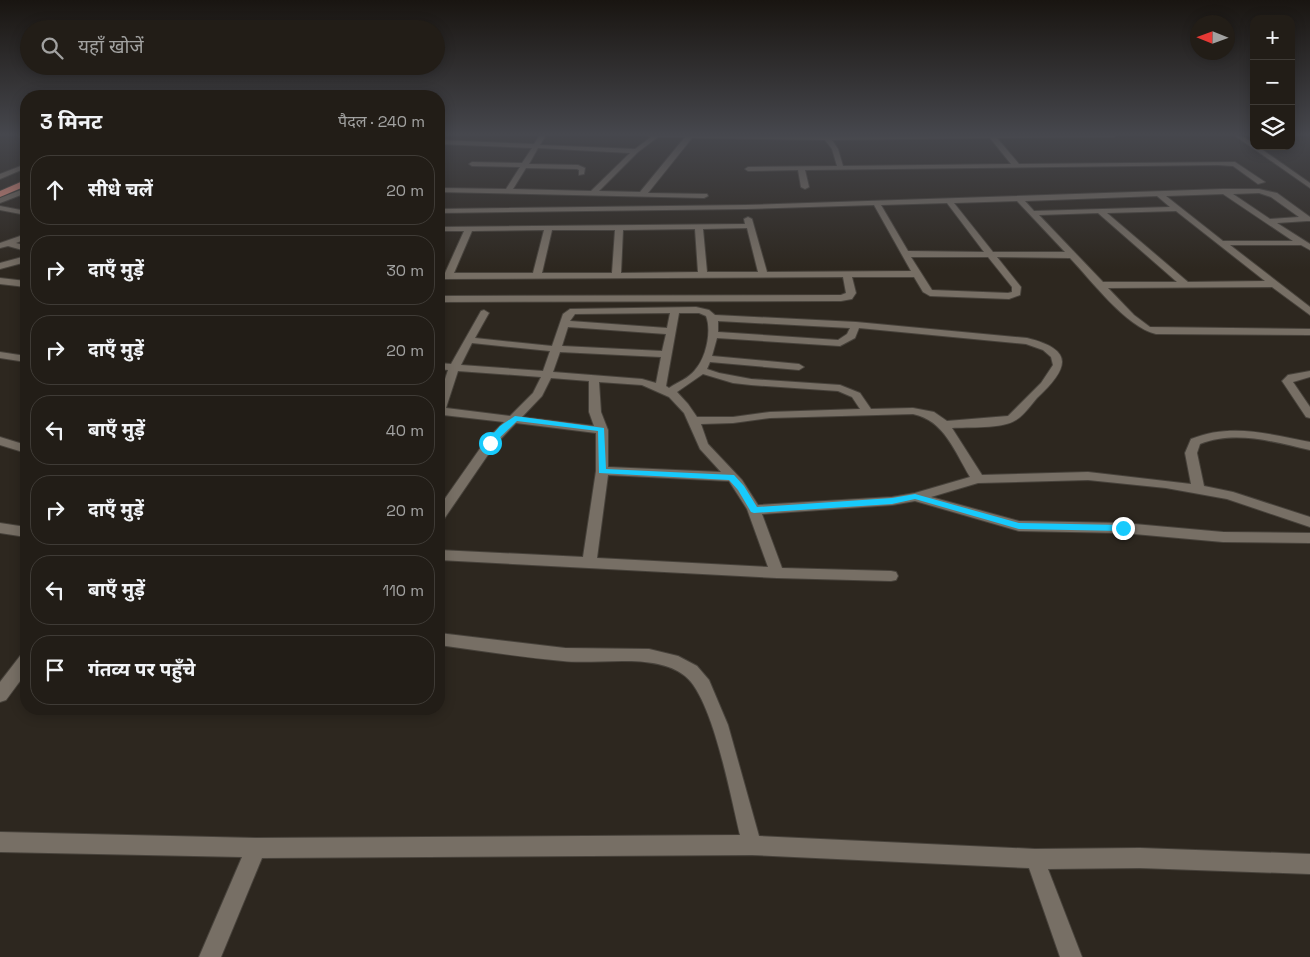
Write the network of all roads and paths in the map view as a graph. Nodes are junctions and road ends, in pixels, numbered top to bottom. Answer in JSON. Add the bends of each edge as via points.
{"nodes":[{"id":1,"x":16,"y":180,"type":"edge"},
{"id":2,"x":515,"y":180,"type":"edge"},
{"id":3,"x":607,"y":180,"type":"edge"},
{"id":4,"x":655,"y":180,"type":"edge"},
{"id":5,"x":802,"y":180,"type":"edge"},
{"id":6,"x":1258,"y":180,"type":"edge"},
{"id":7,"x":1261,"y":182,"type":"dead end"},
{"id":8,"x":0,"y":186,"type":"edge"},
{"id":9,"x":20,"y":186,"type":"edge"},
{"id":10,"x":804,"y":187,"type":"dead end"},
{"id":11,"x":445,"y":190,"type":"edge"},
{"id":12,"x":509,"y":190,"type":"junction"},
{"id":13,"x":1223,"y":191,"type":"junction"},
{"id":14,"x":20,"y":192,"type":"edge"},
{"id":15,"x":593,"y":193,"type":"junction"},
{"id":16,"x":1157,"y":193,"type":"junction"},
{"id":17,"x":0,"y":194,"type":"edge"},
{"id":18,"x":643,"y":194,"type":"junction"},
{"id":19,"x":704,"y":196,"type":"dead end"},
{"id":20,"x":1019,"y":199,"type":"junction"},
{"id":21,"x":0,"y":200,"type":"edge"},
{"id":22,"x":949,"y":201,"type":"junction"},
{"id":23,"x":877,"y":204,"type":"junction"},
{"id":24,"x":0,"y":208,"type":"edge"},
{"id":25,"x":746,"y":208,"type":"junction"},
{"id":26,"x":1177,"y":209,"type":"junction"},
{"id":27,"x":445,"y":211,"type":"edge"},
{"id":28,"x":1100,"y":211,"type":"junction"},
{"id":29,"x":20,"y":212,"type":"edge"},
{"id":30,"x":1033,"y":213,"type":"junction"},
{"id":31,"x":1269,"y":221,"type":"junction"},
{"id":32,"x":750,"y":226,"type":"junction"},
{"id":33,"x":619,"y":227,"type":"junction"},
{"id":34,"x":698,"y":227,"type":"junction"},
{"id":35,"x":469,"y":228,"type":"junction"},
{"id":36,"x":549,"y":228,"type":"junction"},
{"id":37,"x":445,"y":229,"type":"edge"},
{"id":38,"x":20,"y":238,"type":"edge"},
{"id":39,"x":9,"y":243,"type":"junction"},
{"id":40,"x":1220,"y":243,"type":"junction"},
{"id":41,"x":0,"y":246,"type":"edge"},
{"id":42,"x":1307,"y":246,"type":"edge"},
{"id":43,"x":20,"y":247,"type":"edge"},
{"id":44,"x":906,"y":254,"type":"junction"},
{"id":45,"x":990,"y":255,"type":"junction"},
{"id":46,"x":1072,"y":255,"type":"junction"},
{"id":47,"x":20,"y":261,"type":"edge"},
{"id":48,"x":0,"y":266,"type":"edge"},
{"id":49,"x":445,"y":272,"type":"edge"},
{"id":50,"x":536,"y":274,"type":"junction"},
{"id":51,"x":616,"y":274,"type":"junction"},
{"id":52,"x":762,"y":274,"type":"junction"},
{"id":53,"x":847,"y":274,"type":"junction"},
{"id":54,"x":917,"y":274,"type":"junction"},
{"id":55,"x":703,"y":275,"type":"junction"},
{"id":56,"x":445,"y":276,"type":"edge"},
{"id":57,"x":0,"y":281,"type":"edge"},
{"id":58,"x":20,"y":283,"type":"edge"},
{"id":59,"x":1185,"y":284,"type":"junction"},
{"id":60,"x":1272,"y":284,"type":"junction"},
{"id":61,"x":1101,"y":285,"type":"junction"},
{"id":62,"x":445,"y":299,"type":"edge"},
{"id":63,"x":675,"y":310,"type":"junction"},
{"id":64,"x":1310,"y":312,"type":"edge"},
{"id":65,"x":484,"y":313,"type":"dead end"},
{"id":66,"x":713,"y":318,"type":"junction"},
{"id":67,"x":565,"y":324,"type":"junction"},
{"id":68,"x":856,"y":325,"type":"junction"},
{"id":69,"x":671,"y":331,"type":"junction"},
{"id":70,"x":1310,"y":332,"type":"edge"},
{"id":71,"x":713,"y":334,"type":"junction"},
{"id":72,"x":468,"y":340,"type":"junction"},
{"id":73,"x":556,"y":349,"type":"junction"},
{"id":74,"x":667,"y":354,"type":"junction"},
{"id":75,"x":0,"y":355,"type":"edge"},
{"id":76,"x":20,"y":358,"type":"edge"},
{"id":77,"x":708,"y":359,"type":"junction"},
{"id":78,"x":445,"y":367,"type":"edge"},
{"id":79,"x":799,"y":367,"type":"dead end"},
{"id":80,"x":454,"y":368,"type":"junction"},
{"id":81,"x":701,"y":370,"type":"junction"},
{"id":82,"x":1310,"y":374,"type":"edge"},
{"id":83,"x":547,"y":375,"type":"junction"},
{"id":84,"x":594,"y":378,"type":"junction"},
{"id":85,"x":666,"y":389,"type":"junction"},
{"id":86,"x":445,"y":394,"type":"edge"},
{"id":87,"x":868,"y":412,"type":"junction"},
{"id":88,"x":445,"y":413,"type":"edge"},
{"id":89,"x":1310,"y":415,"type":"edge"},
{"id":90,"x":515,"y":419,"type":"junction"},
{"id":91,"x":694,"y":421,"type":"junction"},
{"id":92,"x":944,"y":425,"type":"junction"},
{"id":93,"x":602,"y":430,"type":"junction"},
{"id":94,"x":0,"y":441,"type":"edge"},
{"id":95,"x":1310,"y":446,"type":"edge"},
{"id":96,"x":20,"y":447,"type":"edge"},
{"id":97,"x":602,"y":471,"type":"junction"},
{"id":98,"x":731,"y":477,"type":"junction"},
{"id":99,"x":978,"y":479,"type":"junction"},
{"id":100,"x":1198,"y":490,"type":"junction"},
{"id":101,"x":915,"y":496,"type":"junction"},
{"id":102,"x":445,"y":507,"type":"edge"},
{"id":103,"x":754,"y":510,"type":"junction"},
{"id":104,"x":1310,"y":522,"type":"edge"},
{"id":105,"x":0,"y":528,"type":"edge"},
{"id":106,"x":20,"y":531,"type":"edge"},
{"id":107,"x":1310,"y":538,"type":"edge"},
{"id":108,"x":445,"y":555,"type":"edge"},
{"id":109,"x":589,"y":563,"type":"junction"},
{"id":110,"x":777,"y":573,"type":"junction"},
{"id":111,"x":891,"y":576,"type":"dead end"},
{"id":112,"x":445,"y":639,"type":"edge"},
{"id":113,"x":20,"y":669,"type":"edge"},
{"id":114,"x":0,"y":695,"type":"edge"},
{"id":115,"x":0,"y":842,"type":"edge"},
{"id":116,"x":752,"y":845,"type":"junction"},
{"id":117,"x":256,"y":848,"type":"junction"},
{"id":118,"x":1035,"y":858,"type":"junction"},
{"id":119,"x":1310,"y":864,"type":"edge"},
{"id":120,"x":210,"y":957,"type":"edge"},
{"id":121,"x":1072,"y":957,"type":"edge"}],
"edges":[{"from":1,"to":8,"type":"highway"},
{"from":2,"to":12,"type":"street"},
{"from":3,"to":15,"type":"street"},
{"from":4,"to":18,"type":"street"},
{"from":5,"to":10,"type":"street"},
{"from":6,"to":7,"type":"street"},
{"from":9,"to":17,"type":"highway"},
{"from":11,"to":12,"type":"street"},
{"from":12,"to":15,"type":"street"},
{"from":13,"to":16,"type":"street"},
{"from":13,"to":31,"type":"street"},
{"from":13,"to":31,"type":"street","via":[[1266,192],[1307,219]]},
{"from":14,"to":21,"type":"street"},
{"from":15,"to":18,"type":"street"},
{"from":16,"to":20,"type":"street"},
{"from":16,"to":26,"type":"street"},
{"from":18,"to":19,"type":"street"},
{"from":20,"to":22,"type":"street"},
{"from":20,"to":30,"type":"street"},
{"from":22,"to":23,"type":"street"},
{"from":22,"to":45,"type":"street"},
{"from":23,"to":25,"type":"street"},
{"from":23,"to":44,"type":"street"},
{"from":24,"to":29,"type":"street"},
{"from":25,"to":27,"type":"street"},
{"from":25,"to":32,"type":"street"},
{"from":26,"to":28,"type":"street"},
{"from":26,"to":40,"type":"street"},
{"from":28,"to":30,"type":"street"},
{"from":28,"to":59,"type":"street"},
{"from":30,"to":46,"type":"street"},
{"from":31,"to":42,"type":"street"},
{"from":32,"to":34,"type":"street"},
{"from":32,"to":52,"type":"street"},
{"from":33,"to":34,"type":"street"},
{"from":33,"to":36,"type":"street"},
{"from":33,"to":51,"type":"street"},
{"from":34,"to":55,"type":"street"},
{"from":35,"to":36,"type":"street"},
{"from":35,"to":37,"type":"street"},
{"from":35,"to":49,"type":"street"},
{"from":36,"to":50,"type":"street"},
{"from":38,"to":39,"type":"street"},
{"from":39,"to":41,"type":"street"},
{"from":39,"to":43,"type":"street"},
{"from":40,"to":42,"type":"street"},
{"from":40,"to":60,"type":"street"},
{"from":44,"to":45,"type":"street"},
{"from":44,"to":54,"type":"street"},
{"from":45,"to":46,"type":"street"},
{"from":45,"to":54,"type":"street","via":[[1016,287],[1017,293],[1009,296],[938,295],[926,290]]},
{"from":46,"to":61,"type":"street"},
{"from":47,"to":48,"type":"street"},
{"from":50,"to":51,"type":"street"},
{"from":50,"to":56,"type":"street"},
{"from":51,"to":55,"type":"street"},
{"from":52,"to":53,"type":"street"},
{"from":52,"to":55,"type":"street"},
{"from":53,"to":54,"type":"street"},
{"from":53,"to":62,"type":"street","via":[[852,293],[842,298]]},
{"from":57,"to":58,"type":"street"},
{"from":59,"to":60,"type":"street"},
{"from":59,"to":61,"type":"street"},
{"from":60,"to":64,"type":"street"},
{"from":61,"to":70,"type":"street","via":[[1139,324],[1156,331]]},
{"from":63,"to":66,"type":"street","via":[[704,311]]},
{"from":63,"to":67,"type":"street","via":[[573,310]]},
{"from":63,"to":69,"type":"street"},
{"from":65,"to":72,"type":"street"},
{"from":66,"to":68,"type":"street"},
{"from":66,"to":71,"type":"street"},
{"from":67,"to":69,"type":"street"},
{"from":67,"to":73,"type":"street"},
{"from":68,"to":71,"type":"street","via":[[851,336],[840,343]]},
{"from":68,"to":92,"type":"street","via":[[1026,340],[1042,344],[1057,354],[1059,362],[1055,372],[1012,418]]},
{"from":69,"to":74,"type":"street"},
{"from":71,"to":77,"type":"street"},
{"from":72,"to":73,"type":"street"},
{"from":72,"to":80,"type":"street"},
{"from":73,"to":74,"type":"street"},
{"from":73,"to":83,"type":"street"},
{"from":74,"to":85,"type":"street"},
{"from":75,"to":76,"type":"street"},
{"from":77,"to":79,"type":"street"},
{"from":77,"to":81,"type":"street"},
{"from":78,"to":80,"type":"street"},
{"from":80,"to":83,"type":"street"},
{"from":80,"to":86,"type":"street"},
{"from":81,"to":85,"type":"street"},
{"from":81,"to":87,"type":"street","via":[[725,378],[840,388],[856,395]]},
{"from":82,"to":89,"type":"street","via":[[1292,376],[1286,381]]},
{"from":83,"to":84,"type":"street"},
{"from":83,"to":90,"type":"street","via":[[538,394]]},
{"from":84,"to":85,"type":"street"},
{"from":84,"to":93,"type":"street","via":[[594,412]]},
{"from":85,"to":91,"type":"street","via":[[679,399]]},
{"from":87,"to":91,"type":"street"},
{"from":87,"to":92,"type":"street","via":[[914,411],[930,414]]},
{"from":88,"to":90,"type":"street"},
{"from":90,"to":93,"type":"street"},
{"from":90,"to":102,"type":"street","via":[[490,443]]},
{"from":91,"to":98,"type":"street","via":[[701,442]]},
{"from":92,"to":99,"type":"street"},
{"from":93,"to":97,"type":"street"},
{"from":94,"to":96,"type":"street"},
{"from":95,"to":100,"type":"street","via":[[1245,435],[1206,436],[1195,442],[1191,453]]},
{"from":97,"to":98,"type":"street"},
{"from":97,"to":109,"type":"street"},
{"from":98,"to":103,"type":"street"},
{"from":99,"to":100,"type":"street","via":[[1088,476]]},
{"from":99,"to":101,"type":"street"},
{"from":100,"to":104,"type":"street","via":[[1228,495]]},
{"from":101,"to":103,"type":"street","via":[[892,501]]},
{"from":101,"to":107,"type":"street","via":[[1019,526],[1123,528],[1223,538]]},
{"from":103,"to":110,"type":"street"},
{"from":105,"to":106,"type":"street"},
{"from":108,"to":109,"type":"street"},
{"from":109,"to":110,"type":"street"},
{"from":110,"to":111,"type":"street"},
{"from":112,"to":116,"type":"street","via":[[566,655],[649,656],[672,661],[691,671],[703,684],[720,725]]},
{"from":113,"to":114,"type":"street"},
{"from":115,"to":117,"type":"street"},
{"from":116,"to":117,"type":"street"},
{"from":116,"to":118,"type":"street"},
{"from":117,"to":120,"type":"street"},
{"from":118,"to":119,"type":"street"},
{"from":118,"to":121,"type":"street"}]}
